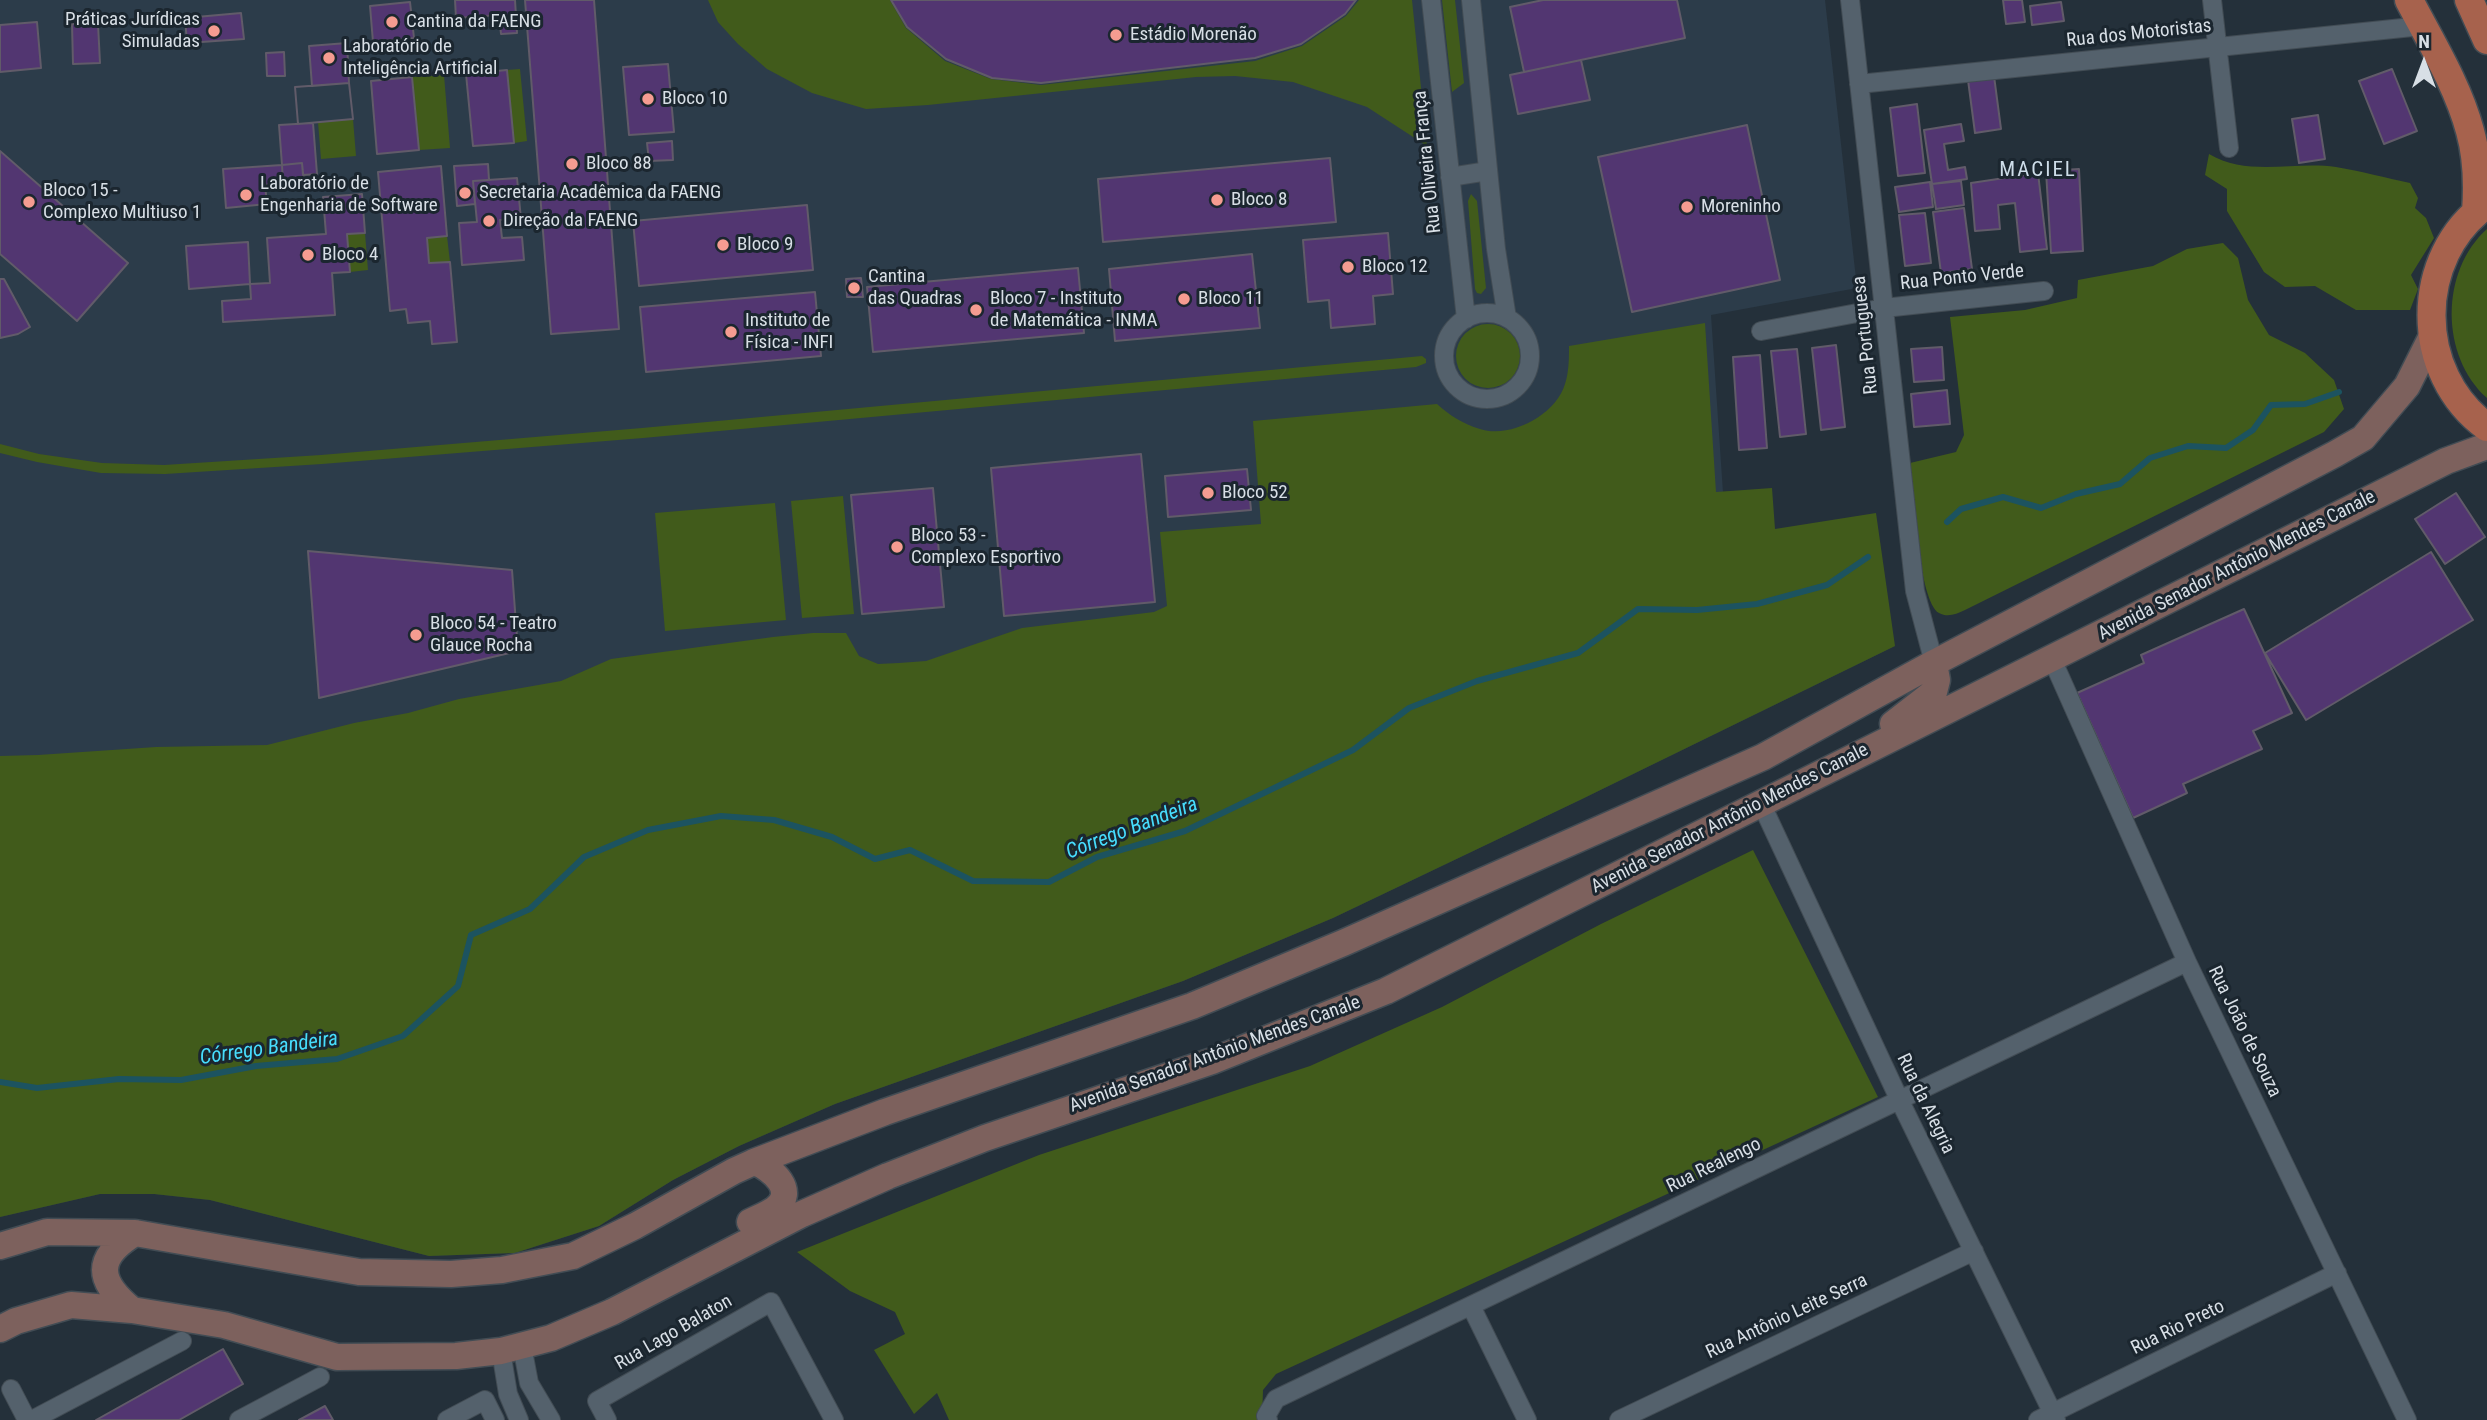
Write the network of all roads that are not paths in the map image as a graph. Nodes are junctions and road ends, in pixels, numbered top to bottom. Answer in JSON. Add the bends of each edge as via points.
{"nodes":[{"id":1,"x":1431,"y":0,"type":"edge"},
{"id":2,"x":1471,"y":0,"type":"edge"},
{"id":3,"x":1850,"y":0,"type":"edge"},
{"id":4,"x":2212,"y":0,"type":"edge"},
{"id":5,"x":2409,"y":0,"type":"edge"},
{"id":6,"x":2476,"y":3,"type":"edge"},
{"id":7,"x":2422,"y":26,"type":"junction"},
{"id":8,"x":2487,"y":40,"type":"edge"},
{"id":9,"x":2218,"y":47,"type":"junction"},
{"id":10,"x":1859,"y":84,"type":"junction"},
{"id":11,"x":2229,"y":148,"type":"dead end"},
{"id":12,"x":1488,"y":171,"type":"junction"},
{"id":13,"x":1450,"y":177,"type":"junction"},
{"id":14,"x":2482,"y":208,"type":"edge"},
{"id":15,"x":2044,"y":291,"type":"dead end"},
{"id":16,"x":1884,"y":308,"type":"junction"},
{"id":17,"x":1507,"y":318,"type":"junction"},
{"id":18,"x":1465,"y":319,"type":"junction"},
{"id":19,"x":1761,"y":331,"type":"dead end"},
{"id":20,"x":2432,"y":336,"type":"junction"},
{"id":21,"x":2487,"y":427,"type":"edge"},
{"id":22,"x":2487,"y":446,"type":"edge"},
{"id":23,"x":2052,"y":659,"type":"junction"},
{"id":24,"x":1934,"y":663,"type":"junction"},
{"id":25,"x":1867,"y":750,"type":"junction"},
{"id":26,"x":1763,"y":757,"type":"junction"},
{"id":27,"x":1761,"y":803,"type":"junction"},
{"id":28,"x":2187,"y":962,"type":"junction"},
{"id":29,"x":1900,"y":1101,"type":"junction"},
{"id":30,"x":754,"y":1162,"type":"junction"},
{"id":31,"x":135,"y":1233,"type":"junction"},
{"id":32,"x":0,"y":1246,"type":"edge"},
{"id":33,"x":1974,"y":1251,"type":"junction"},
{"id":34,"x":715,"y":1257,"type":"junction"},
{"id":35,"x":2337,"y":1273,"type":"junction"},
{"id":36,"x":1471,"y":1306,"type":"junction"},
{"id":37,"x":132,"y":1310,"type":"junction"},
{"id":38,"x":0,"y":1329,"type":"edge"},
{"id":39,"x":182,"y":1341,"type":"dead end"},
{"id":40,"x":512,"y":1349,"type":"junction"},
{"id":41,"x":320,"y":1377,"type":"dead end"},
{"id":42,"x":11,"y":1389,"type":"dead end"},
{"id":43,"x":1267,"y":1418,"type":"edge"},
{"id":44,"x":2049,"y":1418,"type":"edge"},
{"id":45,"x":30,"y":1420,"type":"edge"},
{"id":46,"x":239,"y":1420,"type":"edge"},
{"id":47,"x":447,"y":1420,"type":"edge"},
{"id":48,"x":495,"y":1420,"type":"edge"},
{"id":49,"x":519,"y":1420,"type":"edge"},
{"id":50,"x":551,"y":1420,"type":"edge"},
{"id":51,"x":607,"y":1420,"type":"edge"},
{"id":52,"x":834,"y":1420,"type":"edge"},
{"id":53,"x":1527,"y":1420,"type":"edge"},
{"id":54,"x":1619,"y":1420,"type":"edge"},
{"id":55,"x":2407,"y":1420,"type":"edge"}],
"edges":[{"from":1,"to":13,"type":"street","name":"Rua Oliveira França"},
{"from":2,"to":12,"type":"street"},
{"from":3,"to":10,"type":"street","name":"Rua Portuguesa"},
{"from":4,"to":9,"type":"street"},
{"from":5,"to":7,"type":"main road"},
{"from":6,"to":8,"type":"main road"},
{"from":7,"to":9,"type":"street","name":"Rua dos Motoristas"},
{"from":7,"to":14,"type":"main road","via":[[2471,132]]},
{"from":9,"to":10,"type":"street","name":"Rua dos Motoristas"},
{"from":9,"to":11,"type":"street"},
{"from":10,"to":16,"type":"street","name":"Rua Portuguesa"},
{"from":12,"to":13,"type":"street"},
{"from":12,"to":17,"type":"street"},
{"from":13,"to":18,"type":"street","name":"Rua Oliveira França"},
{"from":14,"to":20,"type":"main road","via":[[2458,232],[2444,256],[2434,282]]},
{"from":15,"to":16,"type":"street","name":"Rua Ponto Verde"},
{"from":16,"to":19,"type":"street","name":"Rua Ponto Verde"},
{"from":16,"to":24,"type":"street","name":"Rua Portuguesa","via":[[1915,591]]},
{"from":17,"to":18,"type":"street","via":[[1482,313]]},
{"from":17,"to":18,"type":"street","via":[[1525,336],[1530,363],[1517,387],[1492,399],[1465,394],[1447,373],[1444,347]]},
{"from":20,"to":21,"type":"main road","via":[[2441,368],[2456,396]]},
{"from":20,"to":24,"type":"main road","via":[[2407,386],[2363,438]]},
{"from":22,"to":23,"type":"main road","name":"Avenida Senador Antônio Mendes Canale","via":[[2445,461]]},
{"from":23,"to":25,"type":"main road","name":"Avenida Senador Antônio Mendes Canale"},
{"from":23,"to":28,"type":"street","name":"Rua João de Souza"},
{"from":24,"to":25,"type":"main road","via":[[1934,692]]},
{"from":24,"to":26,"type":"main road"},
{"from":25,"to":27,"type":"main road","name":"Avenida Senador Antônio Mendes Canale"},
{"from":26,"to":27,"type":"main road","via":[[1750,782]]},
{"from":26,"to":30,"type":"main road","via":[[1192,1006]]},
{"from":27,"to":29,"type":"street","name":"Rua da Alegria"},
{"from":27,"to":34,"type":"main road","name":"Avenida Senador Antônio Mendes Canale","via":[[1386,991],[1213,1061],[888,1176]]},
{"from":28,"to":29,"type":"street","name":"Rua Realengo"},
{"from":28,"to":35,"type":"street","name":"Rua João de Souza"},
{"from":29,"to":33,"type":"street","name":"Rua da Alegria"},
{"from":29,"to":36,"type":"street","name":"Rua Realengo"},
{"from":30,"to":31,"type":"main road","via":[[573,1256],[502,1270],[359,1272]]},
{"from":30,"to":34,"type":"main road","via":[[778,1177],[782,1201],[736,1229]]},
{"from":31,"to":32,"type":"main road","via":[[47,1232]]},
{"from":31,"to":37,"type":"main road","via":[[108,1255],[104,1269],[106,1283]]},
{"from":33,"to":44,"type":"street","name":"Rua da Alegria"},
{"from":33,"to":54,"type":"street","name":"Rua Antônio Leite Serra"},
{"from":34,"to":40,"type":"main road","name":"Avenida Senador Antônio Mendes Canale","via":[[612,1312]]},
{"from":35,"to":44,"type":"street","name":"Rua Rio Preto"},
{"from":35,"to":55,"type":"street","name":"Rua João de Souza"},
{"from":36,"to":43,"type":"street","name":"Rua Realengo","via":[[1276,1399]]},
{"from":36,"to":53,"type":"street"},
{"from":37,"to":38,"type":"main road","name":"Avenida Senador Antônio Mendes Canale","via":[[71,1305]]},
{"from":37,"to":40,"type":"main road","name":"Avenida Senador Antônio Mendes Canale","via":[[224,1325],[337,1357],[443,1356]]},
{"from":39,"to":45,"type":"street"},
{"from":40,"to":49,"type":"street","via":[[508,1394]]},
{"from":40,"to":50,"type":"street"},
{"from":41,"to":46,"type":"street"},
{"from":42,"to":45,"type":"street"},
{"from":47,"to":48,"type":"street","via":[[485,1400]]},
{"from":51,"to":52,"type":"street","name":"Rua Lago Balaton","via":[[597,1401],[771,1302]]}]}
